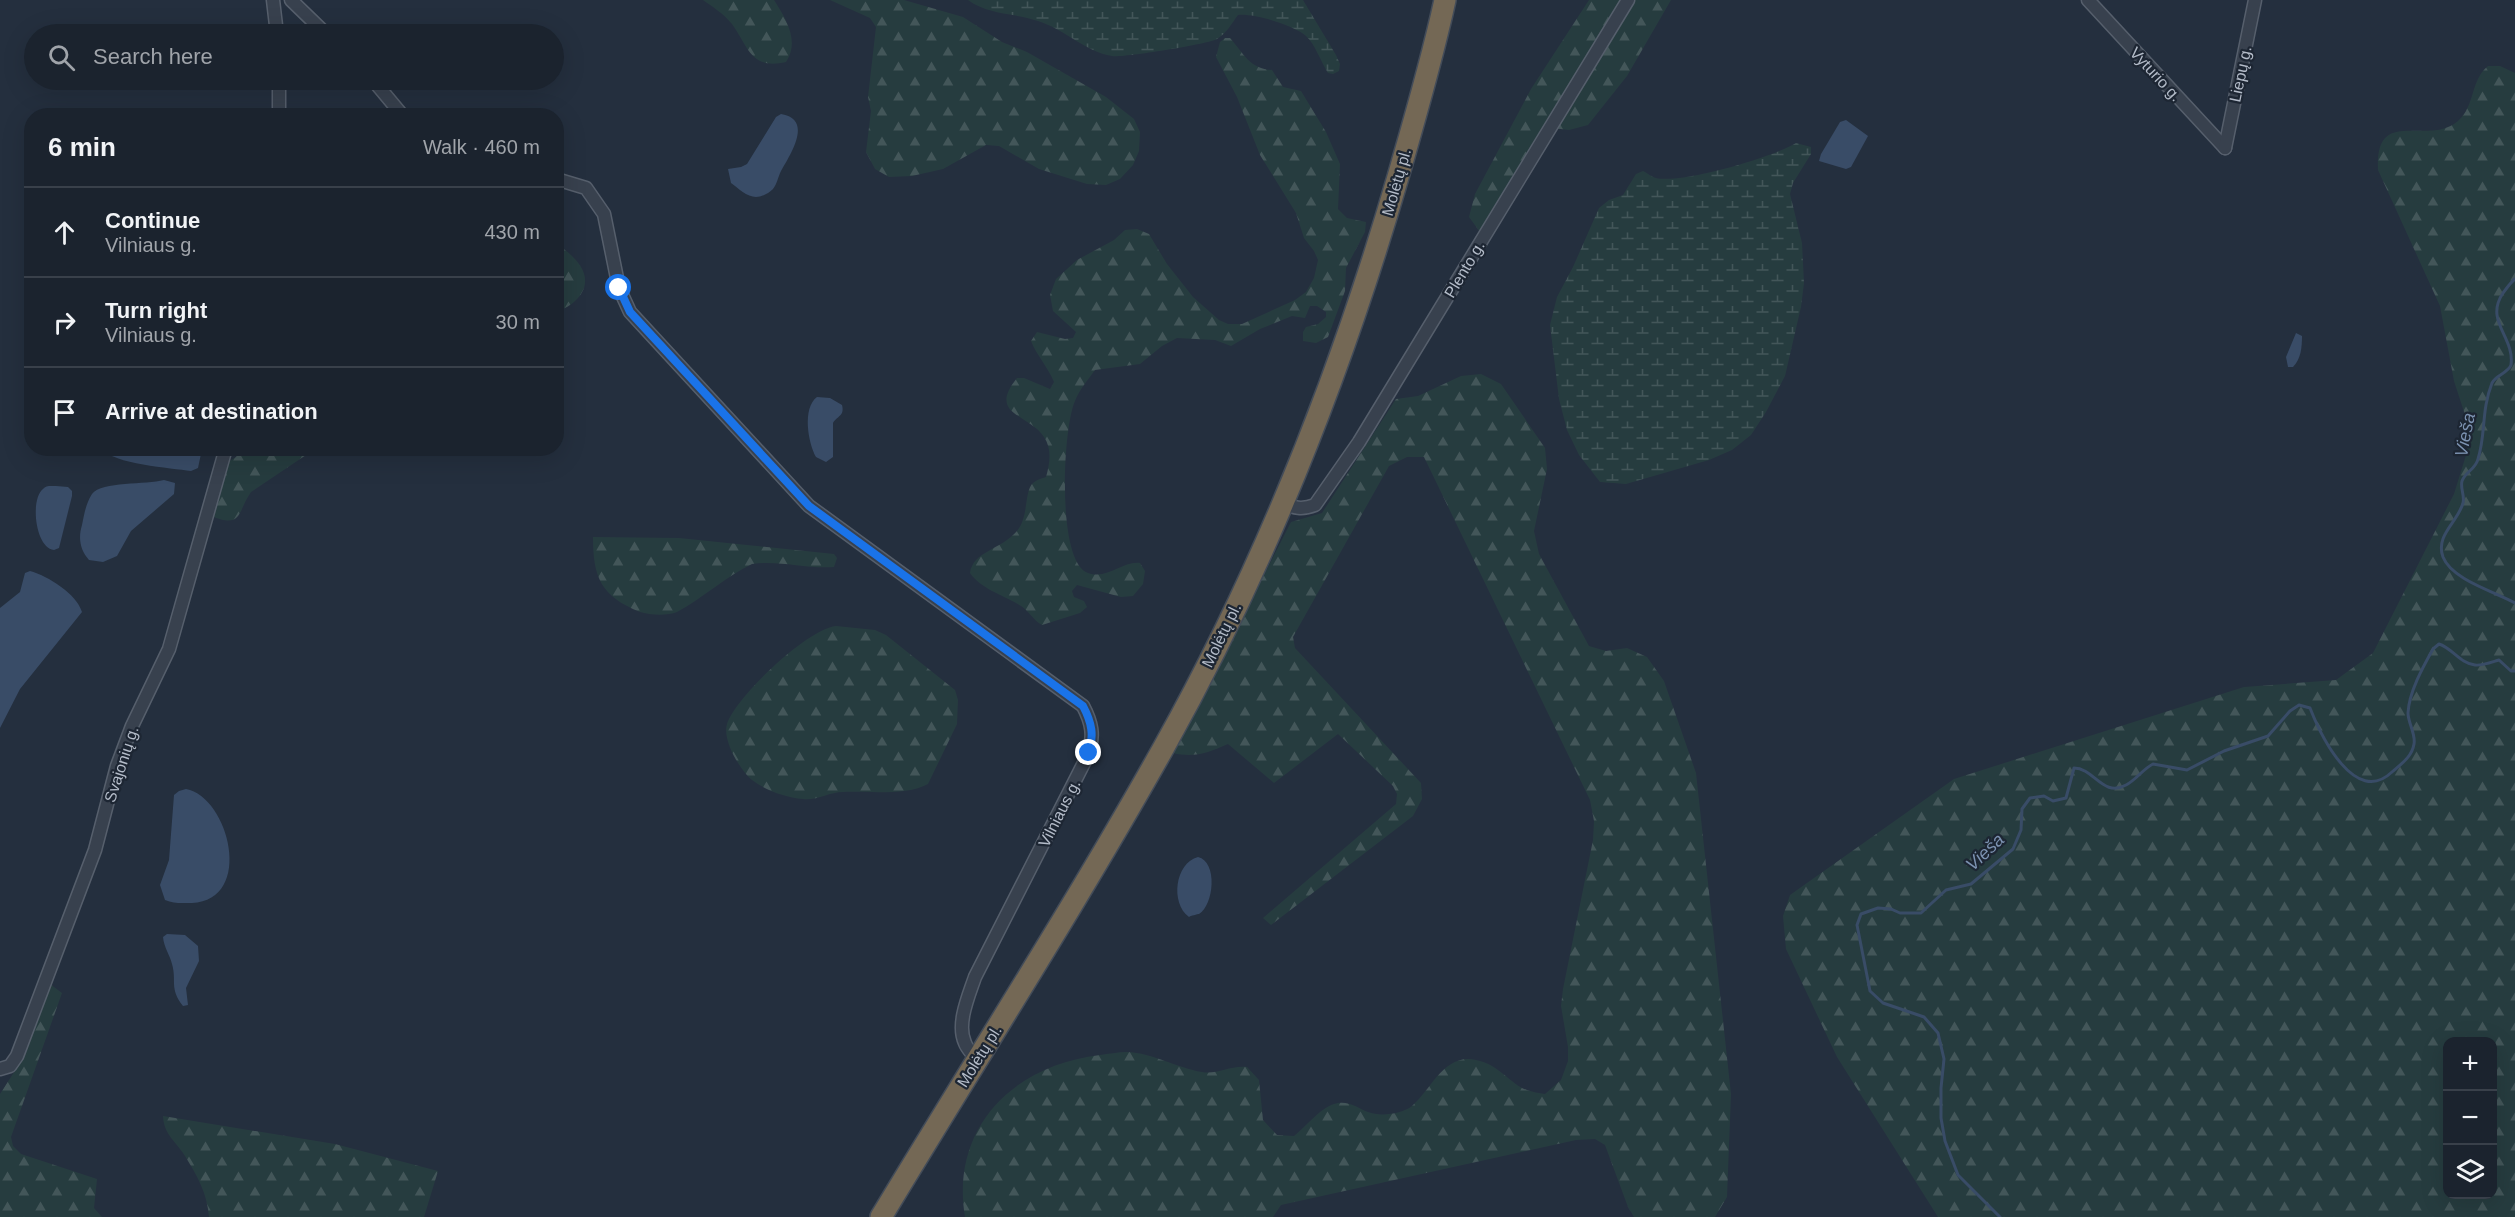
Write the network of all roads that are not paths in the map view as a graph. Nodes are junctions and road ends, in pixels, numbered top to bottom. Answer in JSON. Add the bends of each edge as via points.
{"nodes":[{"id":1,"x":273,"y":0,"type":"edge"},
{"id":2,"x":291,"y":0,"type":"edge"},
{"id":3,"x":1445,"y":0,"type":"edge"},
{"id":4,"x":1628,"y":0,"type":"edge"},
{"id":5,"x":2088,"y":0,"type":"edge"},
{"id":6,"x":2255,"y":0,"type":"edge"},
{"id":7,"x":276,"y":24,"type":"edge"},
{"id":8,"x":316,"y":24,"type":"edge"},
{"id":9,"x":279,"y":90,"type":"edge"},
{"id":10,"x":381,"y":90,"type":"edge"},
{"id":11,"x":279,"y":108,"type":"edge"},
{"id":12,"x":396,"y":108,"type":"edge"},
{"id":13,"x":2225,"y":148,"type":"joint"},
{"id":14,"x":564,"y":181,"type":"edge"},
{"id":15,"x":224,"y":456,"type":"edge"},
{"id":16,"x":1282,"y":503,"type":"junction"},
{"id":17,"x":976,"y":1059,"type":"junction"},
{"id":18,"x":0,"y":1069,"type":"edge"},
{"id":19,"x":881,"y":1217,"type":"edge"}],
"edges":[{"from":1,"to":7,"type":"street"},
{"from":2,"to":8,"type":"street"},
{"from":3,"to":16,"type":"highway","name":"Molėtų pl.","via":[[1413,125],[1355,315]]},
{"from":4,"to":16,"type":"street","name":"Plento g.","via":[[1359,442],[1322,496],[1315,506],[1304,509]]},
{"from":5,"to":13,"type":"street","name":"Vyturio g."},
{"from":6,"to":13,"type":"street","name":"Liepų g."},
{"from":9,"to":11,"type":"street"},
{"from":10,"to":12,"type":"street"},
{"from":14,"to":17,"type":"street","name":"Vilniaus g.","via":[[585,188],[604,214],[619,288],[630,312],[809,506],[1083,706],[1090,719],[1093,731],[1089,753],[975,976],[963,1031],[964,1043]]},
{"from":15,"to":18,"type":"street","name":"Svajonių g.","via":[[170,649],[132,726],[95,850],[17,1056],[10,1066]]},
{"from":16,"to":17,"type":"highway","name":"Molėtų pl.","via":[[1166,745]]},
{"from":17,"to":19,"type":"highway","name":"Molėtų pl."}]}
